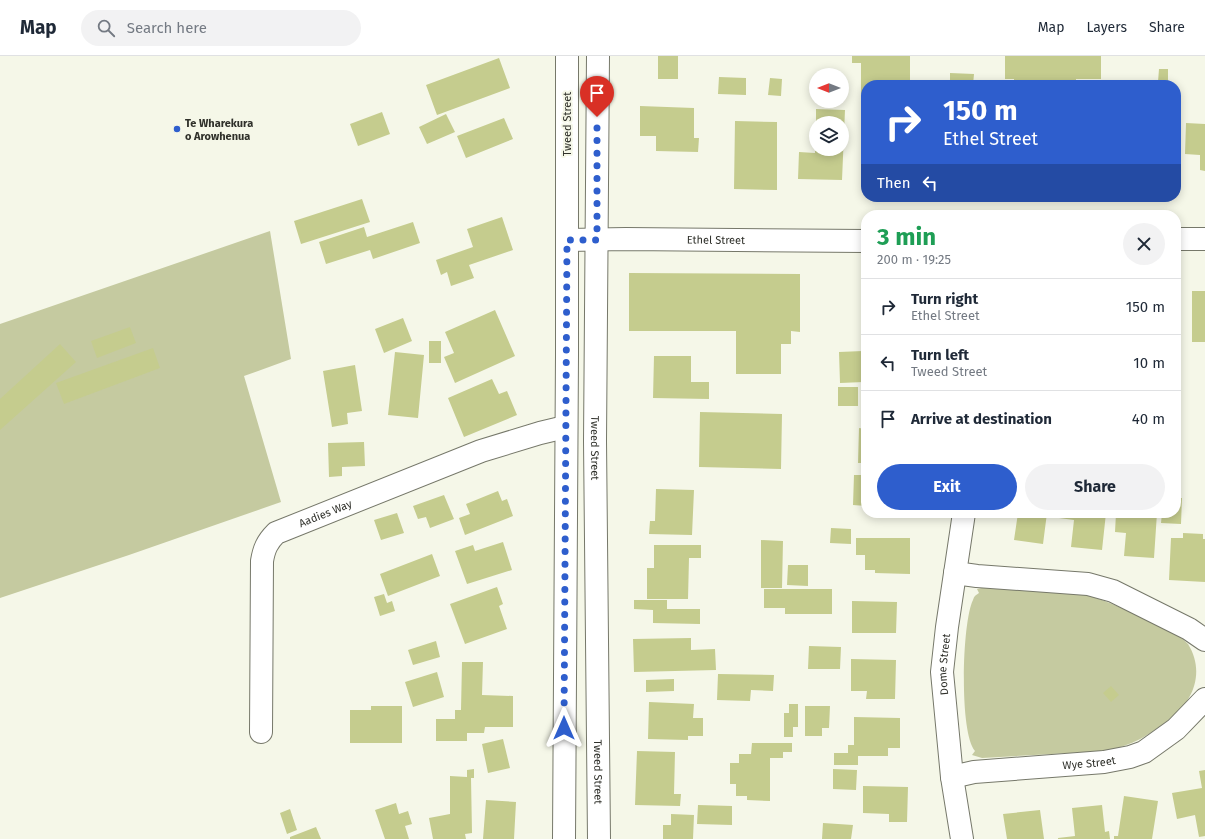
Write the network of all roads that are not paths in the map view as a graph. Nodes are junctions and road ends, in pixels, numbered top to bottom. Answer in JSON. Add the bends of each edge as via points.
{"nodes":[{"id":1,"x":567,"y":56,"type":"edge"},
{"id":2,"x":598,"y":56,"type":"edge"},
{"id":3,"x":1181,"y":239,"type":"edge"},
{"id":4,"x":1205,"y":239,"type":"edge"},
{"id":5,"x":567,"y":240,"type":"junction"},
{"id":6,"x":597,"y":240,"type":"junction"},
{"id":7,"x":861,"y":241,"type":"edge"},
{"id":8,"x":566,"y":427,"type":"junction"},
{"id":9,"x":963,"y":518,"type":"edge"},
{"id":10,"x":956,"y":573,"type":"junction"},
{"id":11,"x":1205,"y":640,"type":"edge"},
{"id":12,"x":1205,"y":700,"type":"edge"},
{"id":13,"x":261,"y":732,"type":"dead end"},
{"id":14,"x":952,"y":777,"type":"junction"},
{"id":15,"x":564,"y":839,"type":"edge"},
{"id":16,"x":599,"y":839,"type":"edge"},
{"id":17,"x":962,"y":839,"type":"edge"}],
"edges":[{"from":1,"to":5,"type":"street","name":"Tweed Street"},
{"from":2,"to":6,"type":"street","name":"Tweed Street"},
{"from":3,"to":4,"type":"street"},
{"from":5,"to":6,"type":"street","name":"Ethel Street"},
{"from":5,"to":8,"type":"street","name":"Tweed Street"},
{"from":6,"to":7,"type":"street","name":"Ethel Street"},
{"from":6,"to":16,"type":"street","name":"Tweed Street","via":[[595,449]]},
{"from":8,"to":13,"type":"street","name":"Aadies Way","via":[[481,451],[276,533],[268,542],[262,561]]},
{"from":8,"to":15,"type":"street","name":"Tweed Street"},
{"from":9,"to":10,"type":"street","name":"Dome Street"},
{"from":10,"to":11,"type":"street","via":[[1088,584],[1113,591],[1189,629]]},
{"from":10,"to":14,"type":"street","name":"Dome Street","via":[[942,672]]},
{"from":12,"to":14,"type":"street","name":"Wye Street","via":[[1176,729],[1144,752],[1130,757],[1104,762],[974,772]]},
{"from":14,"to":17,"type":"street","name":"Dome Street"}]}
